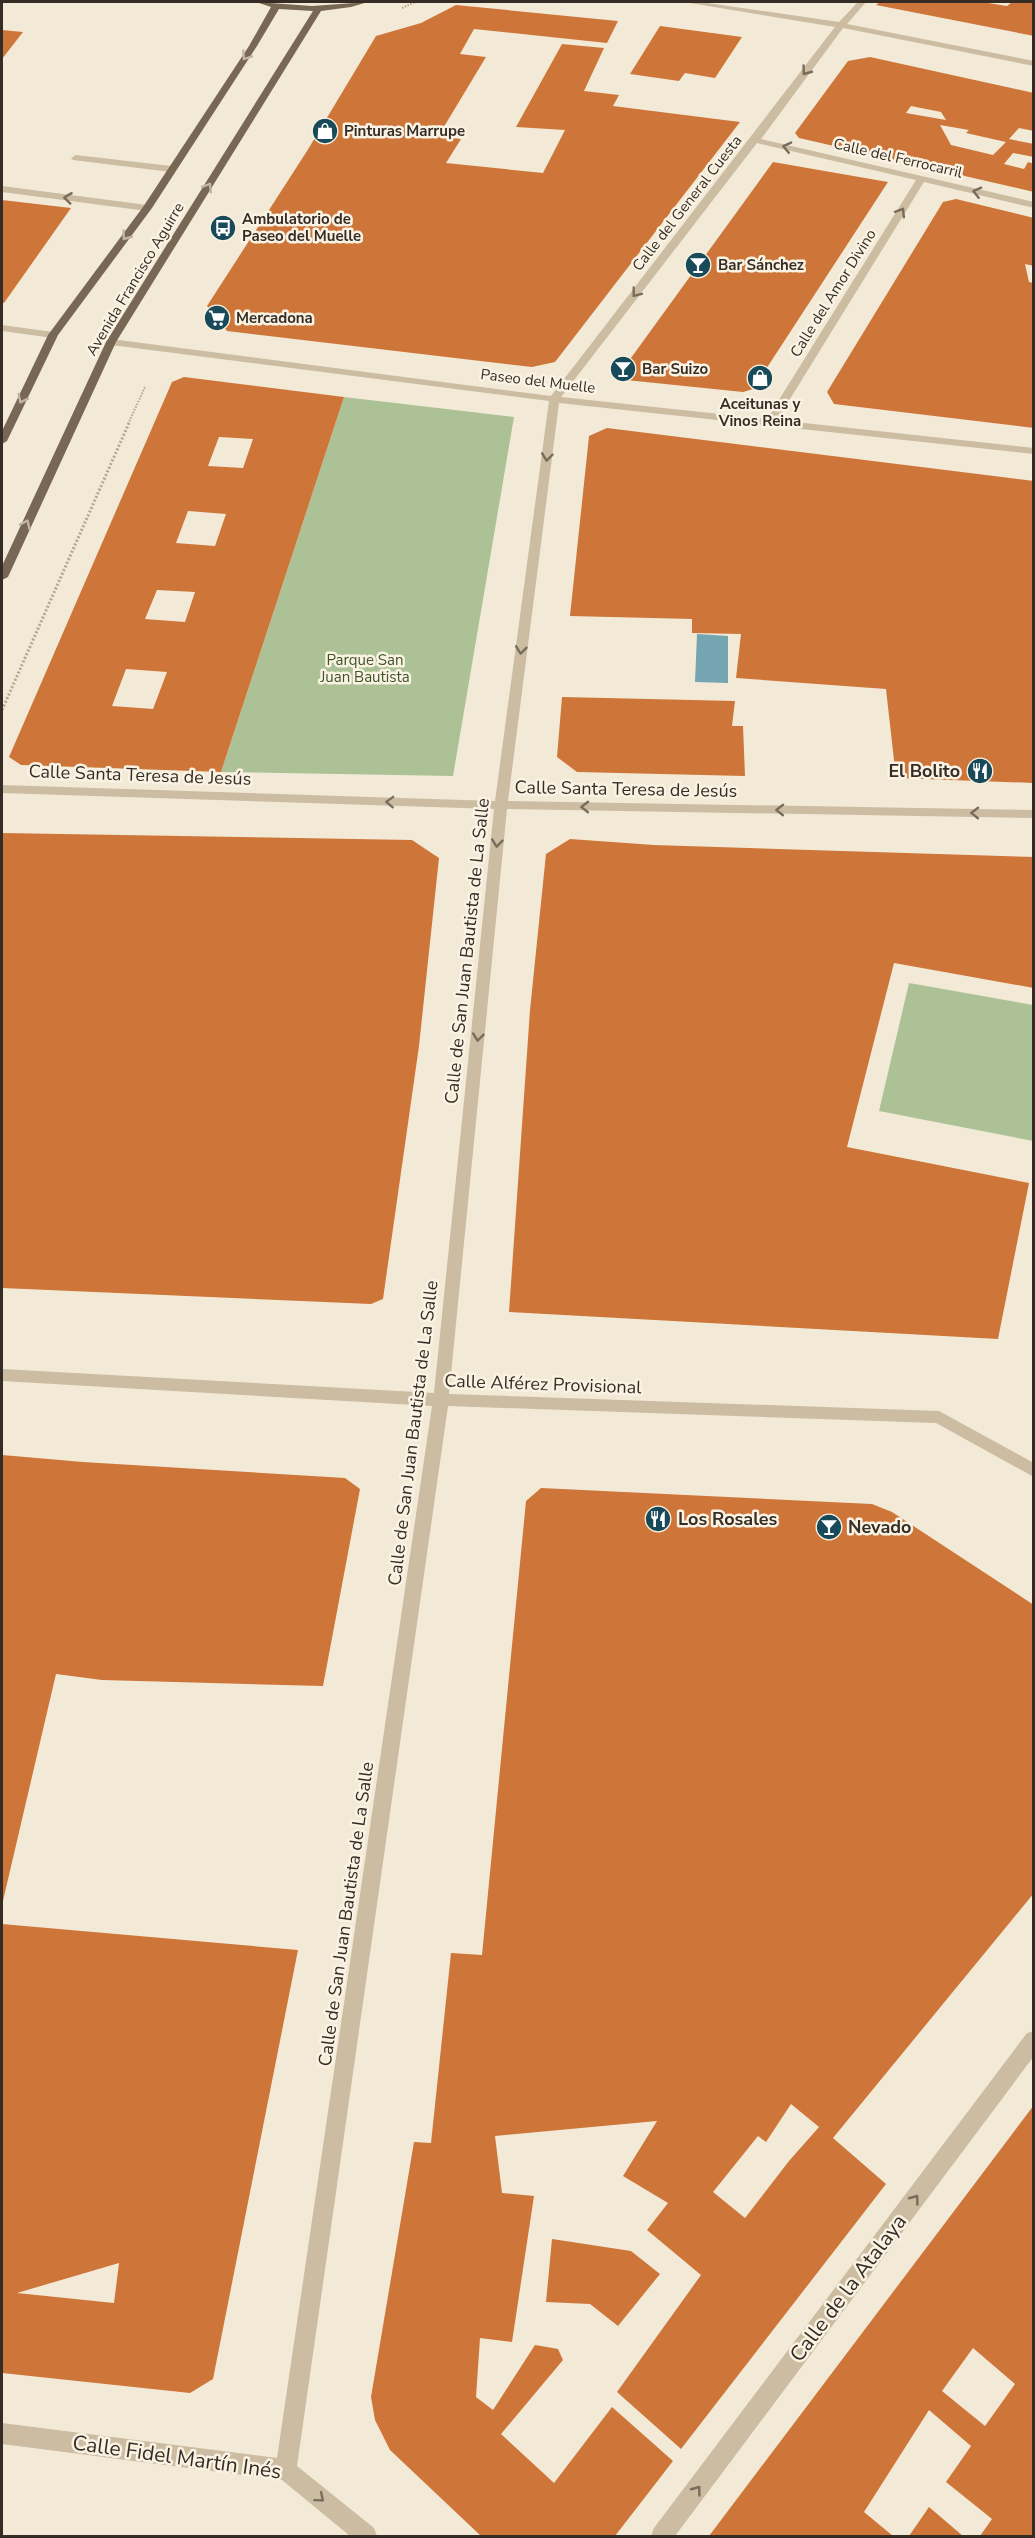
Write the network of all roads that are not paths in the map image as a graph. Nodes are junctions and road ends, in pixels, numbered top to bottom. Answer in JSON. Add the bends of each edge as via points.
{"nodes":[{"id":1,"x":260,"y":2,"type":"edge"},
{"id":2,"x":364,"y":2,"type":"edge"},
{"id":3,"x":688,"y":2,"type":"edge"},
{"id":4,"x":862,"y":2,"type":"edge"},
{"id":5,"x":276,"y":6,"type":"junction"},
{"id":6,"x":318,"y":9,"type":"junction"},
{"id":7,"x":842,"y":25,"type":"junction"},
{"id":8,"x":1034,"y":64,"type":"edge"},
{"id":9,"x":755,"y":140,"type":"junction"},
{"id":10,"x":76,"y":158,"type":"dead end"},
{"id":11,"x":171,"y":169,"type":"junction"},
{"id":12,"x":922,"y":178,"type":"junction"},
{"id":13,"x":2,"y":189,"type":"edge"},
{"id":14,"x":1034,"y":205,"type":"edge"},
{"id":15,"x":147,"y":208,"type":"junction"},
{"id":16,"x":2,"y":328,"type":"edge"},
{"id":17,"x":53,"y":334,"type":"junction"},
{"id":18,"x":111,"y":342,"type":"junction"},
{"id":19,"x":554,"y":399,"type":"junction"},
{"id":20,"x":770,"y":423,"type":"junction"},
{"id":21,"x":2,"y":441,"type":"edge"},
{"id":22,"x":1034,"y":452,"type":"edge"},
{"id":23,"x":2,"y":577,"type":"edge"},
{"id":24,"x":2,"y":789,"type":"edge"},
{"id":25,"x":501,"y":805,"type":"junction"},
{"id":26,"x":1034,"y":814,"type":"edge"},
{"id":27,"x":2,"y":1375,"type":"edge"},
{"id":28,"x":441,"y":1400,"type":"junction"},
{"id":29,"x":1034,"y":1471,"type":"edge"},
{"id":30,"x":1034,"y":2040,"type":"edge"},
{"id":31,"x":2,"y":2433,"type":"edge"},
{"id":32,"x":286,"y":2470,"type":"junction"},
{"id":33,"x":366,"y":2536,"type":"edge"},
{"id":34,"x":662,"y":2536,"type":"edge"}],
"edges":[{"from":1,"to":5,"type":"main road"},
{"from":2,"to":6,"type":"main road"},
{"from":3,"to":7,"type":"street"},
{"from":4,"to":7,"type":"street","name":"Calle del General Cuesta"},
{"from":5,"to":6,"type":"main road"},
{"from":5,"to":11,"type":"main road","name":"Avenida Francisco Aguirre","one_way":true},
{"from":18,"to":6,"type":"main road","name":"Avenida Francisco Aguirre","one_way":true},
{"from":7,"to":8,"type":"street"},
{"from":7,"to":9,"type":"street","name":"Calle del General Cuesta","one_way":true},
{"from":12,"to":9,"type":"street","name":"Calle del Ferrocarril","one_way":true},
{"from":9,"to":19,"type":"street","name":"Calle del General Cuesta","one_way":true},
{"from":10,"to":11,"type":"street"},
{"from":11,"to":15,"type":"main road","name":"Avenida Francisco Aguirre"},
{"from":14,"to":12,"type":"street","name":"Calle del Ferrocarril","one_way":true},
{"from":20,"to":12,"type":"street","name":"Calle del Amor Divino","one_way":true},
{"from":15,"to":13,"type":"street","one_way":true},
{"from":15,"to":17,"type":"main road","name":"Avenida Francisco Aguirre","one_way":true},
{"from":16,"to":17,"type":"street"},
{"from":17,"to":21,"type":"main road","name":"Avenida Francisco Aguirre","one_way":true},
{"from":18,"to":19,"type":"street","name":"Paseo del Muelle"},
{"from":23,"to":18,"type":"main road","name":"Avenida Francisco Aguirre","one_way":true},
{"from":19,"to":20,"type":"street","name":"Paseo del Muelle"},
{"from":19,"to":25,"type":"street","name":"Calle de San Juan Bautista de La Salle","one_way":true},
{"from":20,"to":22,"type":"street","name":"Paseo del Muelle"},
{"from":25,"to":24,"type":"street","name":"Calle Santa Teresa de Jesús","one_way":true},
{"from":26,"to":25,"type":"street","name":"Calle Santa Teresa de Jesús","one_way":true},
{"from":25,"to":28,"type":"street","name":"Calle de San Juan Bautista de La Salle","one_way":true},
{"from":27,"to":28,"type":"street","name":"Calle Alférez Provisional"},
{"from":28,"to":29,"type":"street","name":"Calle Alférez Provisional","via":[[939,1417]]},
{"from":28,"to":32,"type":"street","name":"Calle de San Juan Bautista de La Salle"},
{"from":34,"to":30,"type":"street","name":"Calle de la Atalaya","one_way":true},
{"from":31,"to":32,"type":"street","name":"Calle Fidel Martín Inés"},
{"from":32,"to":33,"type":"street","name":"Calle Fidel Martín Inés","one_way":true}]}
